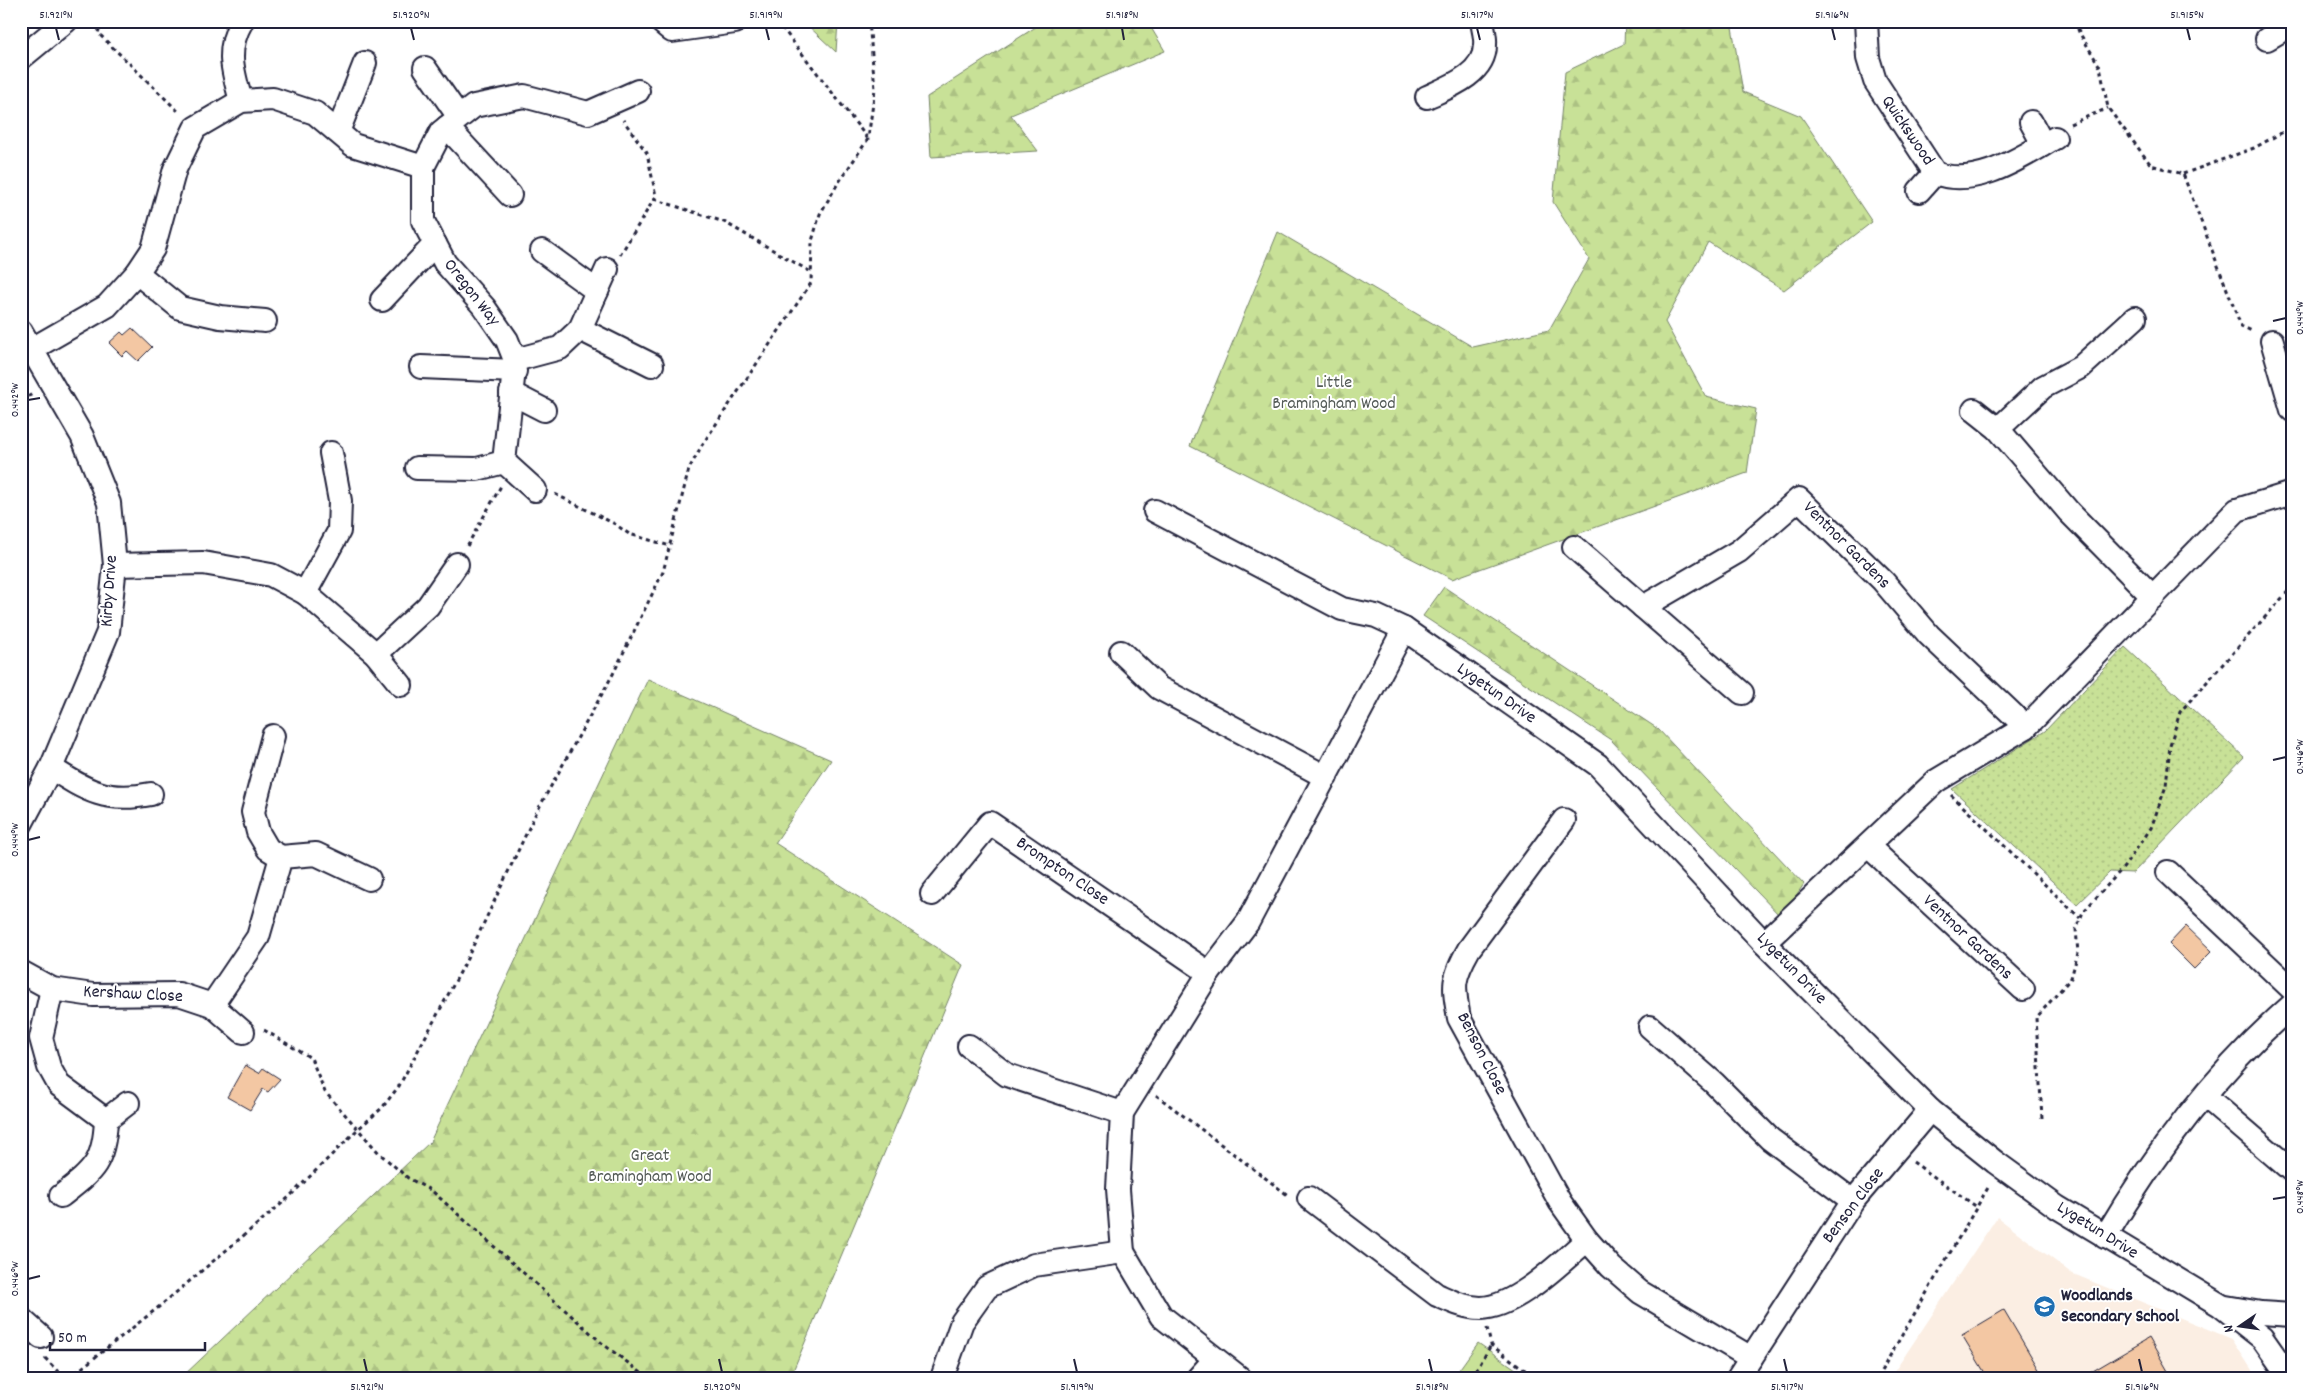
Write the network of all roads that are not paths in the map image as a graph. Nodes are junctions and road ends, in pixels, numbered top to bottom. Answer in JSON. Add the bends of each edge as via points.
{"nodes":[{"id":1,"x":66,"y":21,"type":"edge"},
{"id":2,"x":242,"y":21,"type":"edge"},
{"id":3,"x":660,"y":21,"type":"edge"},
{"id":4,"x":1482,"y":21,"type":"edge"},
{"id":5,"x":1866,"y":21,"type":"edge"},
{"id":6,"x":735,"y":22,"type":"edge"},
{"id":7,"x":2290,"y":24,"type":"edge"},
{"id":8,"x":2267,"y":39,"type":"dead end"},
{"id":9,"x":21,"y":58,"type":"edge"},
{"id":10,"x":365,"y":63,"type":"dead end"},
{"id":11,"x":425,"y":68,"type":"dead end"},
{"id":12,"x":638,"y":91,"type":"dead end"},
{"id":13,"x":1427,"y":97,"type":"dead end"},
{"id":14,"x":241,"y":101,"type":"junction"},
{"id":15,"x":453,"y":122,"type":"junction"},
{"id":16,"x":2031,"y":122,"type":"dead end"},
{"id":17,"x":338,"y":132,"type":"junction"},
{"id":18,"x":423,"y":167,"type":"junction"},
{"id":19,"x":1935,"y":173,"type":"junction"},
{"id":20,"x":1919,"y":191,"type":"dead end"},
{"id":21,"x":510,"y":194,"type":"dead end"},
{"id":22,"x":435,"y":244,"type":"junction"},
{"id":23,"x":542,"y":251,"type":"dead end"},
{"id":24,"x":607,"y":269,"type":"road end"},
{"id":25,"x":137,"y":273,"type":"junction"},
{"id":26,"x":597,"y":291,"type":"junction"},
{"id":27,"x":382,"y":300,"type":"dead end"},
{"id":28,"x":2135,"y":318,"type":"dead end"},
{"id":29,"x":265,"y":321,"type":"dead end"},
{"id":30,"x":580,"y":329,"type":"junction"},
{"id":31,"x":26,"y":340,"type":"edge"},
{"id":32,"x":2272,"y":342,"type":"road end"},
{"id":33,"x":652,"y":365,"type":"dead end"},
{"id":34,"x":420,"y":367,"type":"dead end"},
{"id":35,"x":514,"y":375,"type":"junction"},
{"id":36,"x":544,"y":410,"type":"dead end"},
{"id":37,"x":1974,"y":410,"type":"dead end"},
{"id":38,"x":2292,"y":410,"type":"edge"},
{"id":39,"x":1998,"y":429,"type":"junction"},
{"id":40,"x":330,"y":453,"type":"dead end"},
{"id":41,"x":507,"y":466,"type":"junction"},
{"id":42,"x":416,"y":468,"type":"dead end"},
{"id":43,"x":535,"y":490,"type":"road end"},
{"id":44,"x":2292,"y":493,"type":"edge"},
{"id":45,"x":1155,"y":511,"type":"dead end"},
{"id":46,"x":1574,"y":547,"type":"dead end"},
{"id":47,"x":457,"y":564,"type":"road end"},
{"id":48,"x":115,"y":566,"type":"junction"},
{"id":49,"x":305,"y":593,"type":"junction"},
{"id":50,"x":2153,"y":596,"type":"junction"},
{"id":51,"x":1643,"y":607,"type":"junction"},
{"id":52,"x":1404,"y":629,"type":"junction"},
{"id":53,"x":1121,"y":652,"type":"dead end"},
{"id":54,"x":376,"y":654,"type":"junction"},
{"id":55,"x":401,"y":685,"type":"dead end"},
{"id":56,"x":1742,"y":694,"type":"dead end"},
{"id":57,"x":2026,"y":727,"type":"junction"},
{"id":58,"x":273,"y":736,"type":"dead end"},
{"id":59,"x":51,"y":768,"type":"junction"},
{"id":60,"x":1326,"y":776,"type":"junction"},
{"id":61,"x":151,"y":794,"type":"dead end"},
{"id":62,"x":23,"y":817,"type":"edge"},
{"id":63,"x":1564,"y":820,"type":"dead end"},
{"id":64,"x":1868,"y":846,"type":"junction"},
{"id":65,"x":281,"y":857,"type":"junction"},
{"id":66,"x":2168,"y":872,"type":"dead end"},
{"id":67,"x":369,"y":879,"type":"dead end"},
{"id":68,"x":932,"y":894,"type":"dead end"},
{"id":69,"x":1764,"y":943,"type":"junction"},
{"id":70,"x":21,"y":972,"type":"edge"},
{"id":71,"x":1209,"y":973,"type":"junction"},
{"id":72,"x":52,"y":989,"type":"junction"},
{"id":73,"x":2023,"y":989,"type":"dead end"},
{"id":74,"x":2292,"y":989,"type":"edge"},
{"id":75,"x":2292,"y":1005,"type":"edge"},
{"id":76,"x":212,"y":1006,"type":"junction"},
{"id":77,"x":1650,"y":1027,"type":"dead end"},
{"id":78,"x":244,"y":1032,"type":"road end"},
{"id":79,"x":969,"y":1046,"type":"dead end"},
{"id":80,"x":2205,"y":1096,"type":"junction"},
{"id":81,"x":128,"y":1103,"type":"dead end"},
{"id":82,"x":1930,"y":1110,"type":"junction"},
{"id":83,"x":1122,"y":1112,"type":"junction"},
{"id":84,"x":106,"y":1120,"type":"junction"},
{"id":85,"x":2292,"y":1171,"type":"edge"},
{"id":86,"x":61,"y":1196,"type":"dead end"},
{"id":87,"x":1309,"y":1198,"type":"road end"},
{"id":88,"x":1853,"y":1201,"type":"junction"},
{"id":89,"x":2105,"y":1237,"type":"junction"},
{"id":90,"x":1587,"y":1240,"type":"junction"},
{"id":91,"x":1123,"y":1252,"type":"junction"},
{"id":92,"x":2220,"y":1305,"type":"junction"},
{"id":93,"x":2292,"y":1315,"type":"edge"},
{"id":94,"x":21,"y":1318,"type":"edge"},
{"id":95,"x":41,"y":1337,"type":"dead end"},
{"id":96,"x":1751,"y":1358,"type":"junction"},
{"id":97,"x":1215,"y":1359,"type":"junction"},
{"id":98,"x":942,"y":1378,"type":"edge"},
{"id":99,"x":1198,"y":1378,"type":"edge"},
{"id":100,"x":1240,"y":1378,"type":"edge"},
{"id":101,"x":1738,"y":1378,"type":"edge"},
{"id":102,"x":2290,"y":1378,"type":"edge"}],
"edges":[{"from":1,"to":9,"type":"street"},
{"from":2,"to":14,"type":"street","via":[[234,35],[231,64]]},
{"from":3,"to":6,"type":"street","via":[[672,32]]},
{"from":4,"to":13,"type":"street","via":[[1486,46],[1479,67],[1455,84]]},
{"from":5,"to":19,"type":"street","name":"Quickswood","via":[[1868,58],[1875,81]]},
{"from":7,"to":8,"type":"street"},
{"from":10,"to":17,"type":"street"},
{"from":11,"to":15,"type":"street"},
{"from":12,"to":15,"type":"street","via":[[588,113],[524,96],[474,106]]},
{"from":14,"to":17,"type":"street","via":[[273,99],[315,113]]},
{"from":14,"to":25,"type":"street","via":[[196,128],[175,169],[153,249]]},
{"from":15,"to":18,"type":"street","via":[[440,132]]},
{"from":15,"to":21,"type":"street"},
{"from":16,"to":19,"type":"street","name":"Quickswood","via":[[2049,141],[2005,167],[1948,178]]},
{"from":17,"to":18,"type":"street","via":[[352,145]]},
{"from":18,"to":22,"type":"street","name":"Oregon Way","via":[[423,221]]},
{"from":19,"to":20,"type":"street"},
{"from":22,"to":27,"type":"street"},
{"from":22,"to":35,"type":"street","name":"Oregon Way","via":[[445,263],[503,334]]},
{"from":23,"to":26,"type":"street"},
{"from":24,"to":26,"type":"street"},
{"from":25,"to":29,"type":"street","via":[[180,308],[220,317]]},
{"from":25,"to":31,"type":"street","via":[[107,306]]},
{"from":26,"to":30,"type":"street"},
{"from":28,"to":39,"type":"street","via":[[2082,367],[2043,387]]},
{"from":30,"to":33,"type":"street"},
{"from":30,"to":35,"type":"street","via":[[560,348]]},
{"from":31,"to":48,"type":"street","name":"Kirby Drive","via":[[82,436],[109,503]]},
{"from":32,"to":38,"type":"street"},
{"from":34,"to":35,"type":"street"},
{"from":35,"to":36,"type":"street"},
{"from":35,"to":41,"type":"street"},
{"from":37,"to":39,"type":"street"},
{"from":39,"to":50,"type":"street","via":[[2069,512]]},
{"from":40,"to":49,"type":"street","via":[[340,501],[339,531]]},
{"from":41,"to":42,"type":"street"},
{"from":41,"to":43,"type":"street"},
{"from":44,"to":50,"type":"street","via":[[2237,510]]},
{"from":45,"to":52,"type":"street","name":"Lygetun Drive","via":[[1342,609],[1376,616]]},
{"from":46,"to":51,"type":"street"},
{"from":47,"to":54,"type":"street","via":[[428,606]]},
{"from":48,"to":49,"type":"street","via":[[203,563],[271,575]]},
{"from":48,"to":59,"type":"street","name":"Kirby Drive","via":[[108,632]]},
{"from":49,"to":54,"type":"street"},
{"from":50,"to":57,"type":"street"},
{"from":51,"to":56,"type":"street"},
{"from":51,"to":57,"type":"street","name":"Ventnor Gardens","via":[[1739,552],[1799,499],[1883,582],[1929,634]]},
{"from":52,"to":60,"type":"street"},
{"from":52,"to":69,"type":"street","name":"Lygetun Drive","via":[[1598,765]]},
{"from":53,"to":60,"type":"street","via":[[1159,688]]},
{"from":54,"to":55,"type":"street"},
{"from":57,"to":64,"type":"street","via":[[1936,781]]},
{"from":58,"to":65,"type":"street","via":[[253,812],[258,832],[268,849]]},
{"from":59,"to":61,"type":"street","via":[[101,795],[130,798]]},
{"from":59,"to":62,"type":"street","name":"Kirby Drive"},
{"from":60,"to":71,"type":"street","via":[[1248,922]]},
{"from":63,"to":90,"type":"street","name":"Benson Close","via":[[1469,949],[1456,972],[1455,995],[1459,1018],[1560,1202]]},
{"from":64,"to":69,"type":"street"},
{"from":64,"to":73,"type":"street","name":"Ventnor Gardens"},
{"from":65,"to":67,"type":"street","via":[[316,854]]},
{"from":65,"to":76,"type":"street","via":[[258,937]]},
{"from":66,"to":74,"type":"street"},
{"from":68,"to":71,"type":"street","name":"Brompton Close","via":[[990,823]]},
{"from":69,"to":82,"type":"street","name":"Lygetun Drive"},
{"from":70,"to":72,"type":"street","name":"Kershaw Close"},
{"from":71,"to":83,"type":"street"},
{"from":72,"to":76,"type":"street","name":"Kershaw Close","via":[[93,995],[179,994]]},
{"from":72,"to":84,"type":"street","via":[[40,1038],[49,1067],[59,1085]]},
{"from":75,"to":80,"type":"street","via":[[2265,1028]]},
{"from":76,"to":78,"type":"street","name":"Kershaw Close"},
{"from":77,"to":88,"type":"street","via":[[1714,1083],[1770,1139]]},
{"from":79,"to":83,"type":"street","via":[[1007,1075]]},
{"from":80,"to":85,"type":"street"},
{"from":80,"to":89,"type":"street","via":[[2169,1137]]},
{"from":81,"to":84,"type":"street"},
{"from":82,"to":88,"type":"street","name":"Benson Close"},
{"from":82,"to":89,"type":"street","name":"Lygetun Drive","via":[[2034,1190]]},
{"from":83,"to":91,"type":"street","via":[[1118,1189]]},
{"from":84,"to":86,"type":"street","via":[[105,1144],[100,1158],[85,1177]]},
{"from":87,"to":90,"type":"street","via":[[1437,1295],[1461,1305],[1482,1308],[1510,1300],[1534,1285]]},
{"from":88,"to":96,"type":"street","name":"Benson Close"},
{"from":89,"to":92,"type":"street","name":"Lygetun Drive"},
{"from":90,"to":96,"type":"street","name":"Benson Close","via":[[1640,1292]]},
{"from":91,"to":97,"type":"street","via":[[1161,1316]]},
{"from":91,"to":98,"type":"street","via":[[1034,1265],[987,1287],[962,1322]]},
{"from":92,"to":93,"type":"street","via":[[2260,1314]]},
{"from":92,"to":102,"type":"street","via":[[2262,1338]]},
{"from":94,"to":95,"type":"street"},
{"from":96,"to":101,"type":"street","name":"Benson Close"},
{"from":97,"to":99,"type":"street"},
{"from":97,"to":100,"type":"street"}]}
